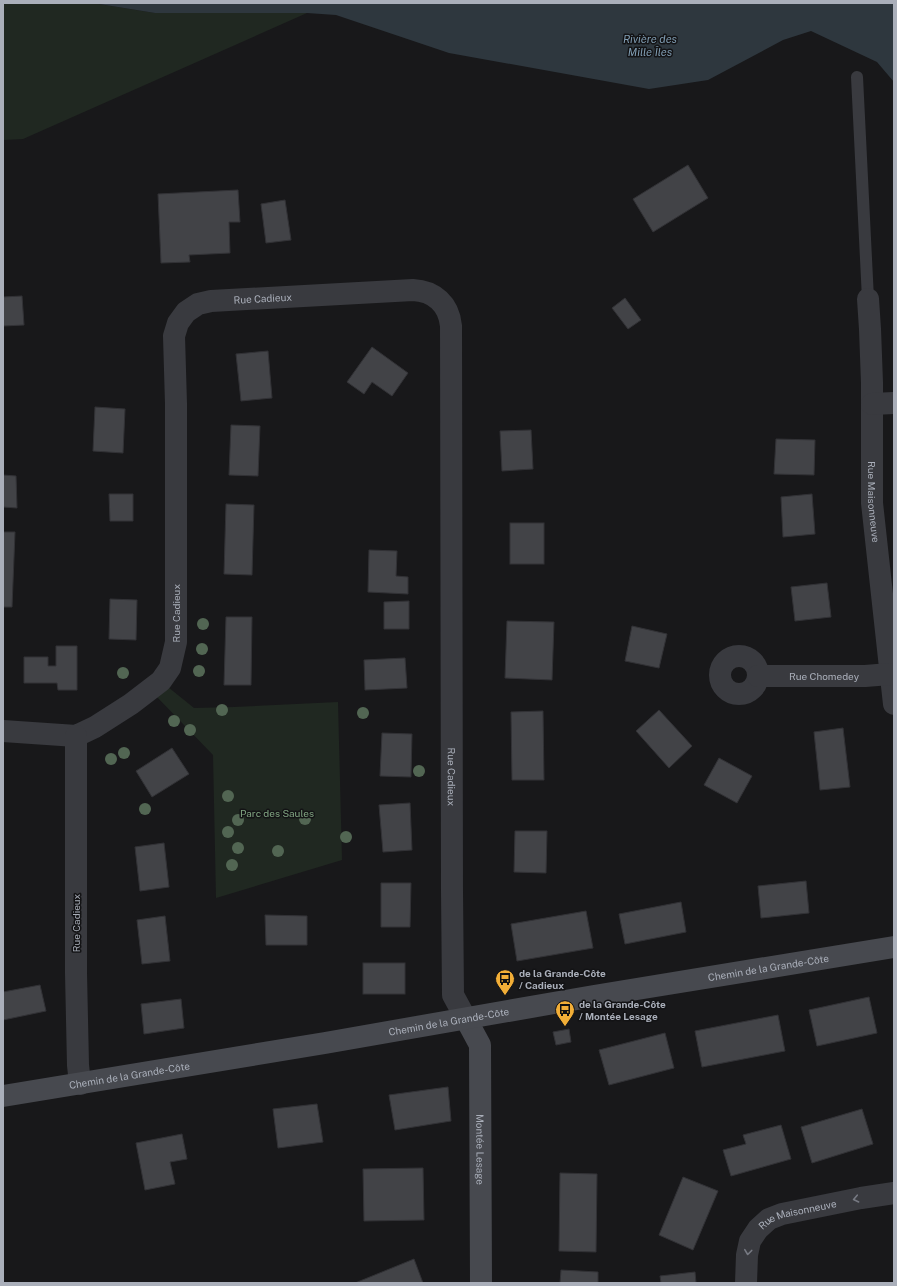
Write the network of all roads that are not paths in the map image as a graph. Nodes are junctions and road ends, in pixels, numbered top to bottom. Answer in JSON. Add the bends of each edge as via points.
{"nodes":[{"id":1,"x":857,"y":77,"type":"dead end"},
{"id":2,"x":868,"y":299,"type":"joint"},
{"id":3,"x":894,"y":403,"type":"edge"},
{"id":4,"x":872,"y":404,"type":"junction"},
{"id":5,"x":890,"y":674,"type":"junction"},
{"id":6,"x":758,"y":676,"type":"dead end"},
{"id":7,"x":894,"y":704,"type":"edge"},
{"id":8,"x":3,"y":732,"type":"edge"},
{"id":9,"x":76,"y":736,"type":"junction"},
{"id":10,"x":894,"y":947,"type":"edge"},
{"id":11,"x":466,"y":1019,"type":"junction"},
{"id":12,"x":80,"y":1084,"type":"junction"},
{"id":13,"x":3,"y":1096,"type":"edge"},
{"id":14,"x":894,"y":1193,"type":"edge"},
{"id":15,"x":481,"y":1283,"type":"edge"},
{"id":16,"x":746,"y":1283,"type":"edge"}],
"edges":[{"from":1,"to":2,"type":"lane"},
{"from":2,"to":4,"type":"street","name":"Rue Maisonneuve"},
{"from":3,"to":4,"type":"street"},
{"from":4,"to":5,"type":"street","name":"Rue Maisonneuve","via":[[872,503]]},
{"from":5,"to":6,"type":"street","name":"Rue Chomedey"},
{"from":5,"to":7,"type":"street","name":"Rue Maisonneuve"},
{"from":8,"to":9,"type":"street"},
{"from":9,"to":11,"type":"street","name":"Rue Cadieux","via":[[101,724],[154,687],[166,675],[175,652],[177,620],[174,345],[175,329],[182,317],[192,308],[211,301],[412,290],[426,291],[437,298],[446,308],[451,320],[453,995]]},
{"from":9,"to":12,"type":"street","name":"Rue Cadieux","via":[[76,973],[77,1057]]},
{"from":10,"to":11,"type":"main road","name":"Chemin de la Grande-Côte"},
{"from":11,"to":12,"type":"main road","name":"Chemin de la Grande-Côte"},
{"from":11,"to":15,"type":"main road","name":"Montée Lesage","via":[[480,1045]]},
{"from":12,"to":13,"type":"main road","name":"Chemin de la Grande-Côte"},
{"from":14,"to":16,"type":"street","name":"Rue Maisonneuve","one_way":true,"via":[[782,1214],[769,1219],[758,1228],[750,1241]]}]}
